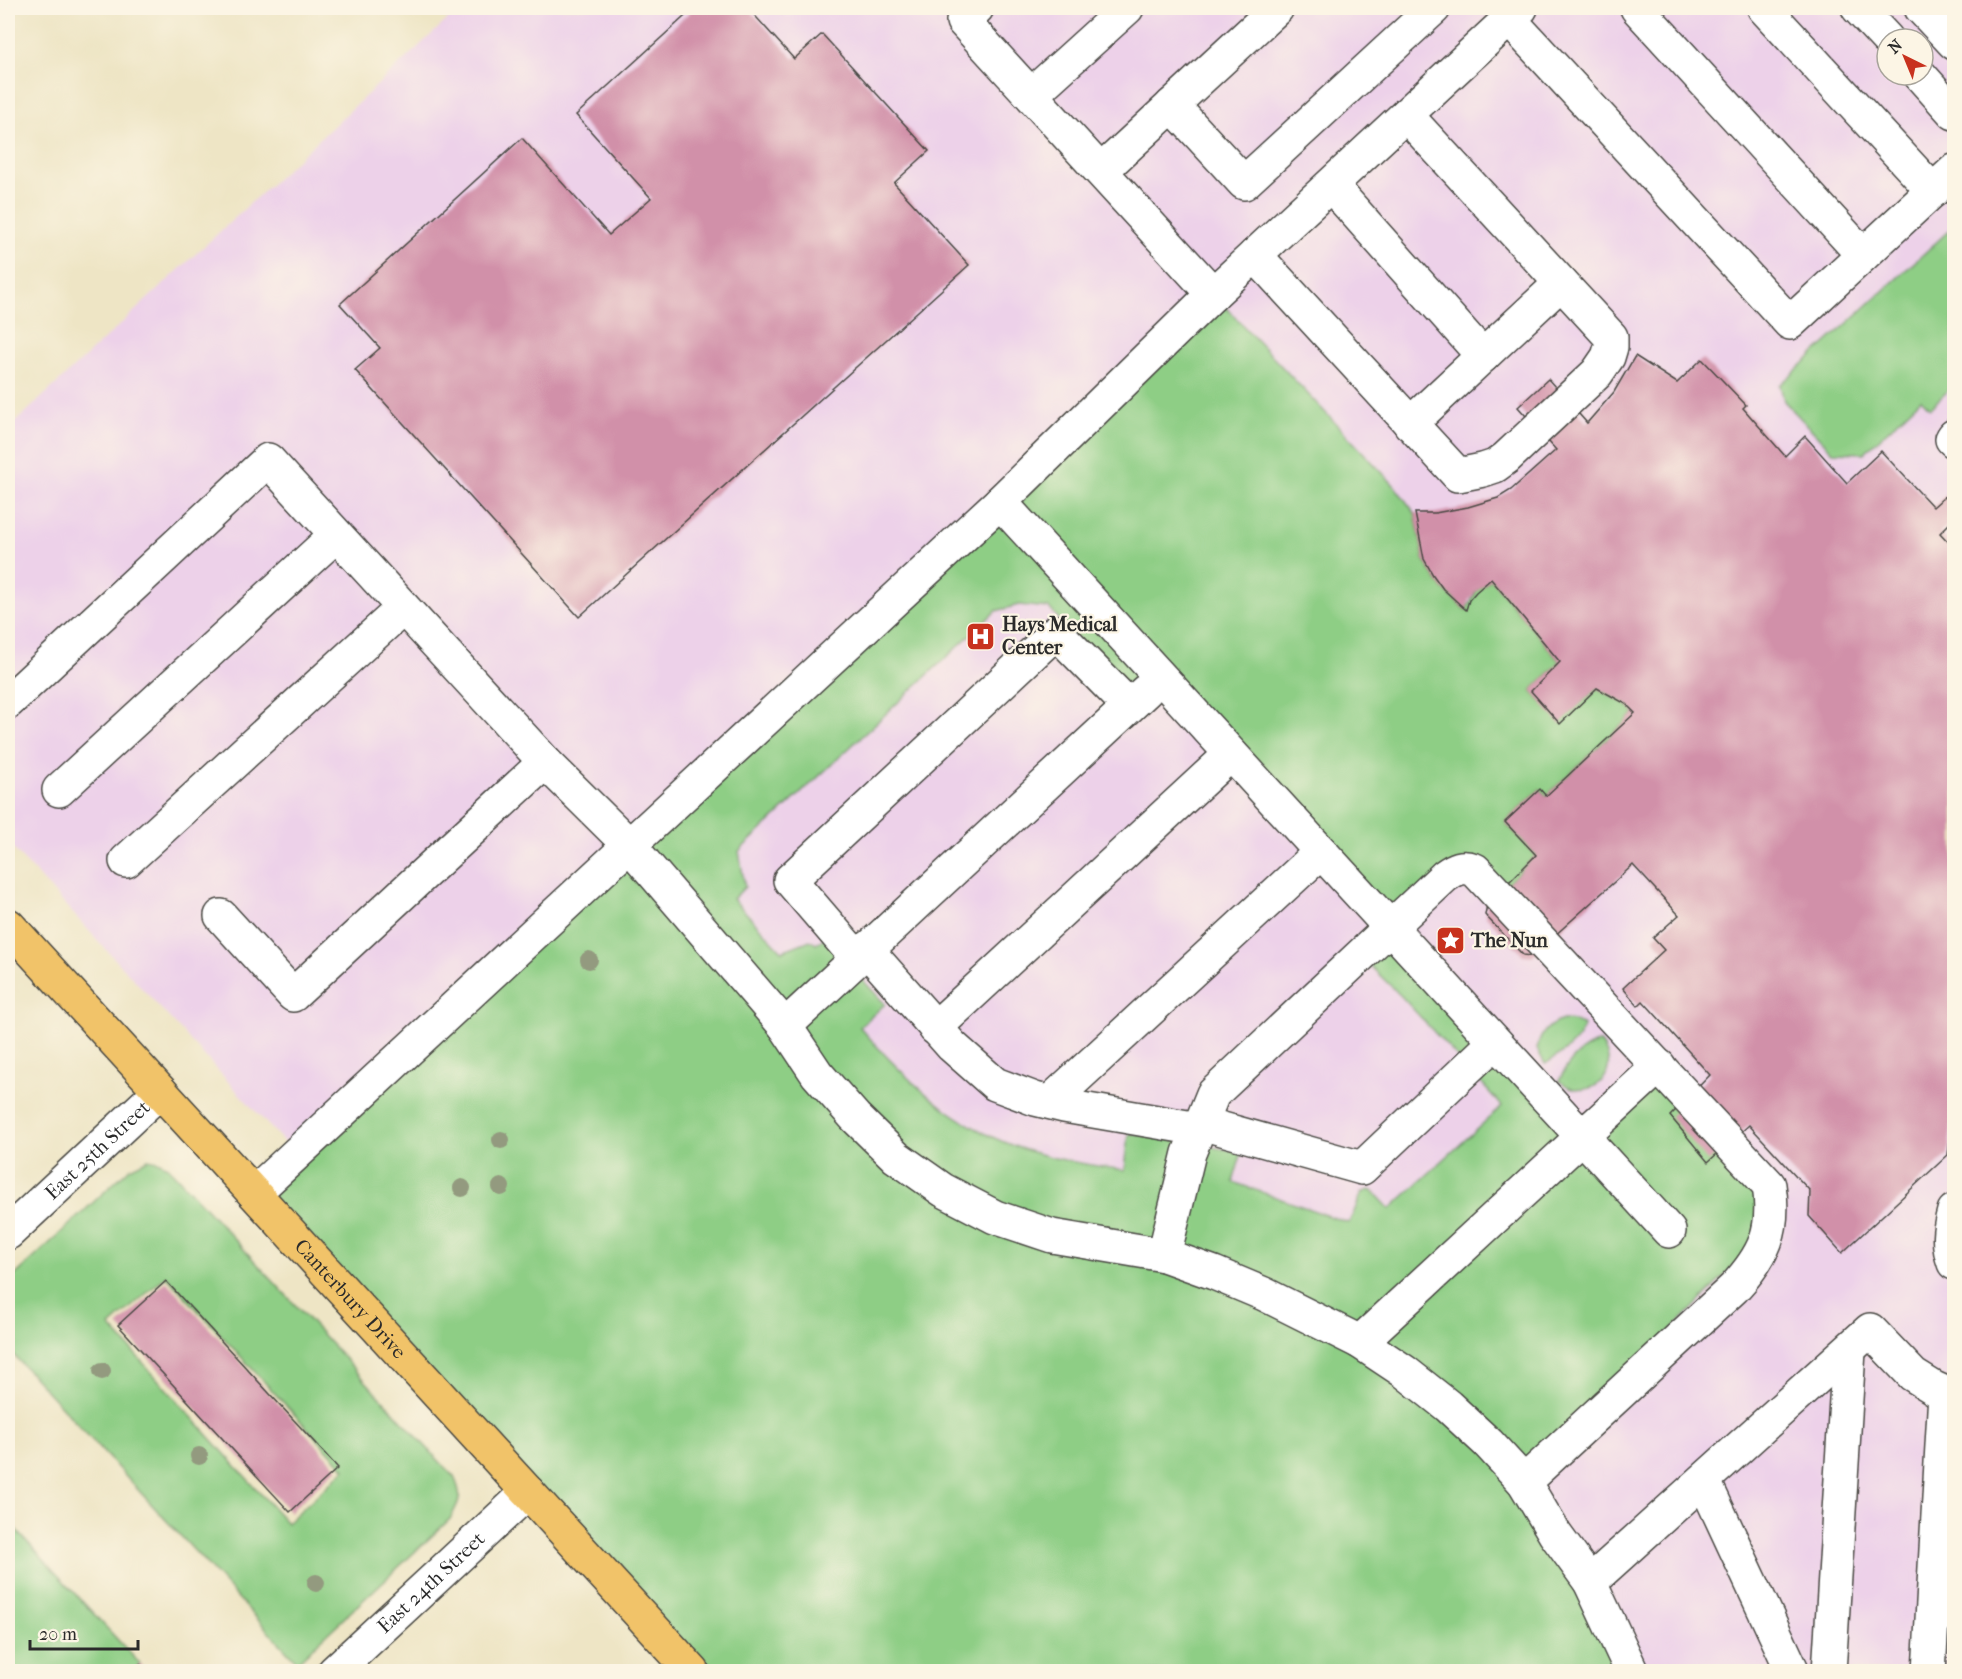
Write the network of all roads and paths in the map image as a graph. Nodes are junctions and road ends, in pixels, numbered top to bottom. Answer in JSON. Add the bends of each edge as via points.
{"nodes":[{"id":1,"x":977,"y":8,"type":"edge"},
{"id":2,"x":1127,"y":8,"type":"edge"},
{"id":3,"x":1277,"y":8,"type":"edge"},
{"id":4,"x":1434,"y":8,"type":"edge"},
{"id":5,"x":1637,"y":8,"type":"edge"},
{"id":6,"x":1764,"y":8,"type":"edge"},
{"id":7,"x":1858,"y":8,"type":"edge"},
{"id":8,"x":1921,"y":8,"type":"edge"},
{"id":9,"x":1515,"y":13,"type":"edge"},
{"id":10,"x":1876,"y":27,"type":"edge"},
{"id":11,"x":1952,"y":37,"type":"edge"},
{"id":12,"x":1935,"y":50,"type":"edge"},
{"id":13,"x":1931,"y":87,"type":"edge"},
{"id":14,"x":1031,"y":95,"type":"junction"},
{"id":15,"x":1172,"y":105,"type":"junction"},
{"id":16,"x":1954,"y":112,"type":"edge"},
{"id":17,"x":1406,"y":115,"type":"junction"},
{"id":18,"x":1101,"y":171,"type":"junction"},
{"id":19,"x":1944,"y":181,"type":"edge"},
{"id":20,"x":1331,"y":185,"type":"junction"},
{"id":21,"x":1255,"y":255,"type":"junction"},
{"id":22,"x":1863,"y":255,"type":"junction"},
{"id":23,"x":1561,"y":283,"type":"junction"},
{"id":24,"x":1213,"y":294,"type":"junction"},
{"id":25,"x":1483,"y":356,"type":"junction"},
{"id":26,"x":1410,"y":424,"type":"junction"},
{"id":27,"x":1954,"y":436,"type":"edge"},
{"id":28,"x":1954,"y":441,"type":"edge"},
{"id":29,"x":1000,"y":502,"type":"junction"},
{"id":30,"x":336,"y":535,"type":"junction"},
{"id":31,"x":403,"y":608,"type":"junction"},
{"id":32,"x":1161,"y":677,"type":"junction"},
{"id":33,"x":8,"y":702,"type":"edge"},
{"id":34,"x":1129,"y":706,"type":"junction"},
{"id":35,"x":1231,"y":754,"type":"junction"},
{"id":36,"x":545,"y":762,"type":"junction"},
{"id":37,"x":59,"y":790,"type":"dead end"},
{"id":38,"x":630,"y":846,"type":"junction"},
{"id":39,"x":1321,"y":852,"type":"junction"},
{"id":40,"x":126,"y":861,"type":"dead end"},
{"id":41,"x":221,"y":916,"type":"dead end"},
{"id":42,"x":8,"y":925,"type":"edge"},
{"id":43,"x":1391,"y":928,"type":"junction"},
{"id":44,"x":862,"y":954,"type":"junction"},
{"id":45,"x":785,"y":1026,"type":"junction"},
{"id":46,"x":935,"y":1028,"type":"junction"},
{"id":47,"x":1495,"y":1042,"type":"junction"},
{"id":48,"x":1659,"y":1066,"type":"junction"},
{"id":49,"x":160,"y":1091,"type":"junction"},
{"id":50,"x":1050,"y":1102,"type":"junction"},
{"id":51,"x":1200,"y":1126,"type":"junction"},
{"id":52,"x":1582,"y":1137,"type":"junction"},
{"id":53,"x":254,"y":1193,"type":"junction"},
{"id":54,"x":1954,"y":1210,"type":"edge"},
{"id":55,"x":1669,"y":1231,"type":"dead end"},
{"id":56,"x":8,"y":1233,"type":"edge"},
{"id":57,"x":1164,"y":1255,"type":"junction"},
{"id":58,"x":1954,"y":1263,"type":"edge"},
{"id":59,"x":1360,"y":1342,"type":"junction"},
{"id":60,"x":1849,"y":1350,"type":"junction"},
{"id":61,"x":1950,"y":1395,"type":"edge"},
{"id":62,"x":1704,"y":1481,"type":"junction"},
{"id":63,"x":1524,"y":1482,"type":"junction"},
{"id":64,"x":528,"y":1492,"type":"junction"},
{"id":65,"x":1590,"y":1582,"type":"junction"},
{"id":66,"x":334,"y":1671,"type":"edge"},
{"id":67,"x":693,"y":1671,"type":"edge"},
{"id":68,"x":1632,"y":1671,"type":"edge"},
{"id":69,"x":1793,"y":1671,"type":"edge"},
{"id":70,"x":1829,"y":1671,"type":"edge"},
{"id":71,"x":1929,"y":1671,"type":"edge"}],
"edges":[{"from":1,"to":14,"type":"street","via":[[963,21]]},
{"from":2,"to":14,"type":"street"},
{"from":3,"to":15,"type":"street"},
{"from":4,"to":15,"type":"street","via":[[1244,183]]},
{"from":5,"to":22,"type":"street"},
{"from":6,"to":19,"type":"street"},
{"from":7,"to":10,"type":"street"},
{"from":8,"to":11,"type":"street"},
{"from":9,"to":17,"type":"street"},
{"from":9,"to":22,"type":"street","via":[[1790,322]]},
{"from":11,"to":12,"type":"street"},
{"from":13,"to":16,"type":"street"},
{"from":14,"to":18,"type":"street"},
{"from":15,"to":18,"type":"street"},
{"from":17,"to":20,"type":"street"},
{"from":17,"to":23,"type":"street"},
{"from":18,"to":24,"type":"street"},
{"from":19,"to":22,"type":"street"},
{"from":20,"to":21,"type":"street"},
{"from":20,"to":25,"type":"street"},
{"from":21,"to":24,"type":"street"},
{"from":21,"to":26,"type":"street"},
{"from":23,"to":25,"type":"street"},
{"from":23,"to":26,"type":"street","via":[[1611,337],[1611,347],[1604,366],[1506,458],[1495,466],[1458,475]]},
{"from":24,"to":29,"type":"street"},
{"from":25,"to":26,"type":"street"},
{"from":27,"to":28,"type":"street"},
{"from":29,"to":32,"type":"street"},
{"from":29,"to":38,"type":"street"},
{"from":30,"to":31,"type":"street"},
{"from":30,"to":33,"type":"street","via":[[268,460]]},
{"from":30,"to":37,"type":"street"},
{"from":31,"to":36,"type":"street"},
{"from":31,"to":40,"type":"street"},
{"from":32,"to":34,"type":"street"},
{"from":32,"to":35,"type":"street"},
{"from":34,"to":44,"type":"street"},
{"from":34,"to":44,"type":"street","via":[[1056,632],[790,880]]},
{"from":35,"to":39,"type":"street"},
{"from":35,"to":46,"type":"street"},
{"from":36,"to":38,"type":"street"},
{"from":36,"to":41,"type":"street","via":[[292,995]]},
{"from":38,"to":45,"type":"street"},
{"from":38,"to":53,"type":"street"},
{"from":39,"to":43,"type":"street"},
{"from":39,"to":50,"type":"street"},
{"from":42,"to":49,"type":"main road","name":"Canterbury Drive"},
{"from":43,"to":47,"type":"street"},
{"from":43,"to":48,"type":"street","via":[[1453,870],[1464,866],[1475,870]]},
{"from":43,"to":51,"type":"street","via":[[1213,1094]]},
{"from":44,"to":45,"type":"street"},
{"from":44,"to":46,"type":"street"},
{"from":45,"to":57,"type":"street","via":[[818,1074],[855,1117],[896,1157],[943,1190],[995,1217],[1052,1236]]},
{"from":46,"to":50,"type":"street","via":[[995,1084]]},
{"from":47,"to":51,"type":"street","via":[[1362,1168]]},
{"from":47,"to":52,"type":"street"},
{"from":48,"to":52,"type":"street"},
{"from":48,"to":63,"type":"street","via":[[1769,1185],[1773,1208],[1769,1230],[1762,1251],[1734,1288]]},
{"from":49,"to":53,"type":"main road","name":"Canterbury Drive"},
{"from":49,"to":56,"type":"street","name":"East 25th Street"},
{"from":50,"to":51,"type":"street"},
{"from":51,"to":57,"type":"street","via":[[1189,1153]]},
{"from":52,"to":55,"type":"street"},
{"from":52,"to":59,"type":"street"},
{"from":53,"to":64,"type":"main road","name":"Canterbury Drive"},
{"from":54,"to":58,"type":"street","via":[[1949,1230]]},
{"from":57,"to":59,"type":"street","via":[[1264,1294]]},
{"from":59,"to":63,"type":"street","via":[[1448,1406]]},
{"from":60,"to":61,"type":"street","via":[[1870,1330],[1913,1375]]},
{"from":60,"to":62,"type":"street"},
{"from":60,"to":70,"type":"street"},
{"from":61,"to":71,"type":"street"},
{"from":62,"to":65,"type":"street"},
{"from":62,"to":69,"type":"street"},
{"from":63,"to":65,"type":"street"},
{"from":64,"to":66,"type":"street","name":"East 24th Street"},
{"from":64,"to":67,"type":"main road","name":"Canterbury Drive"},
{"from":65,"to":68,"type":"street"}]}
